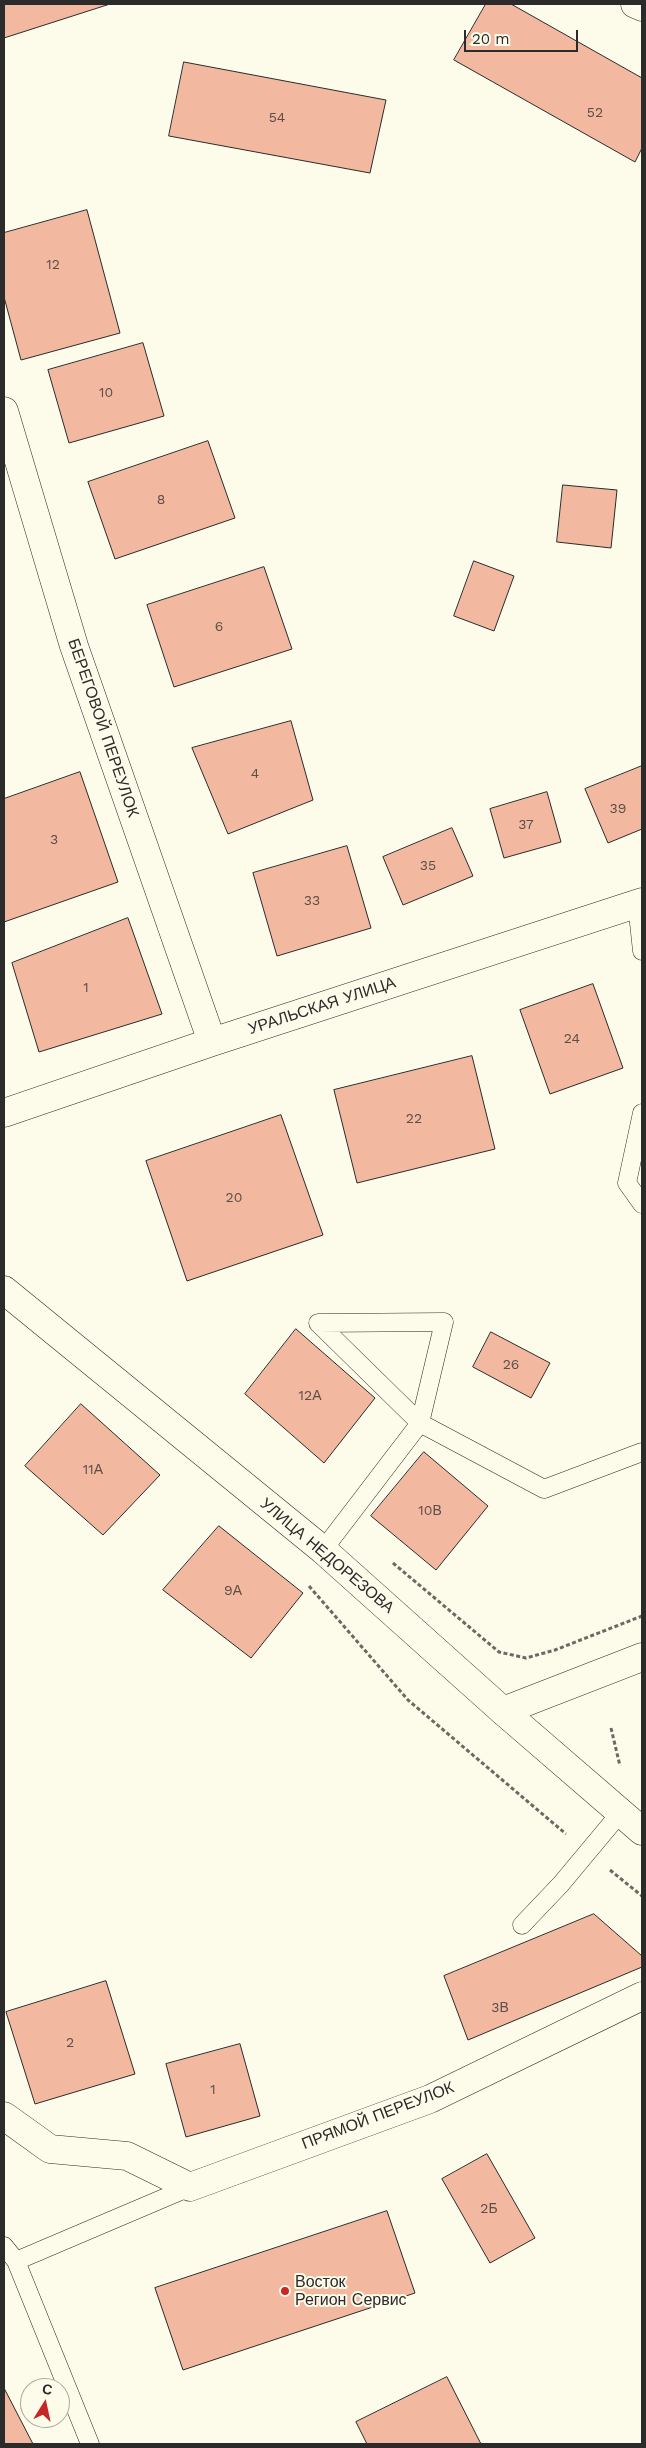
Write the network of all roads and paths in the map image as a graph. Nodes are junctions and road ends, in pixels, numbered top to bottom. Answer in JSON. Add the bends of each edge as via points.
{"nodes":[{"id":1,"x":635,"y":4,"type":"edge"},
{"id":2,"x":642,"y":7,"type":"edge"},
{"id":3,"x":4,"y":411,"type":"edge"},
{"id":4,"x":640,"y":903,"type":"edge"},
{"id":5,"x":642,"y":951,"type":"edge"},
{"id":6,"x":212,"y":1042,"type":"junction"},
{"id":7,"x":4,"y":1113,"type":"edge"},
{"id":8,"x":642,"y":1114,"type":"edge"},
{"id":9,"x":642,"y":1204,"type":"edge"},
{"id":10,"x":4,"y":1290,"type":"edge"},
{"id":11,"x":420,"y":1423,"type":"junction"},
{"id":12,"x":642,"y":1452,"type":"edge"},
{"id":13,"x":323,"y":1550,"type":"junction"},
{"id":14,"x":393,"y":1563,"type":"dead end"},
{"id":15,"x":306,"y":1583,"type":"dead end"},
{"id":16,"x":642,"y":1616,"type":"edge"},
{"id":17,"x":642,"y":1657,"type":"edge"},
{"id":18,"x":503,"y":1711,"type":"junction"},
{"id":19,"x":611,"y":1728,"type":"dead end"},
{"id":20,"x":621,"y":1771,"type":"dead end"},
{"id":21,"x":621,"y":1812,"type":"junction"},
{"id":22,"x":642,"y":1831,"type":"edge"},
{"id":23,"x":587,"y":1851,"type":"junction"},
{"id":24,"x":642,"y":1896,"type":"edge"},
{"id":25,"x":522,"y":1925,"type":"dead end"},
{"id":26,"x":642,"y":1996,"type":"edge"},
{"id":27,"x":4,"y":2116,"type":"edge"},
{"id":28,"x":190,"y":2187,"type":"junction"},
{"id":29,"x":4,"y":2246,"type":"edge"},
{"id":30,"x":16,"y":2261,"type":"junction"},
{"id":31,"x":90,"y":2444,"type":"edge"}],
"edges":[{"from":1,"to":2,"type":"street"},
{"from":3,"to":6,"type":"street","name":"БЕРЕГОВОЙ ПЕРЕУЛОК","via":[[74,646]]},
{"from":4,"to":5,"type":"lane"},
{"from":4,"to":6,"type":"street","name":"УРАЛЬСКАЯ УЛИЦА"},
{"from":6,"to":7,"type":"street","name":"УРАЛЬСКАЯ УЛИЦА"},
{"from":8,"to":9,"type":"lane","via":[[627,1183]]},
{"from":10,"to":13,"type":"street","name":"УЛИЦА НЕДОРЕЗОВА"},
{"from":11,"to":11,"type":"lane","via":[[332,1336],[318,1322],[444,1322]]},
{"from":11,"to":12,"type":"lane","via":[[544,1489]]},
{"from":11,"to":13,"type":"lane"},
{"from":13,"to":18,"type":"street","name":"УЛИЦА НЕДОРЕЗОВА"},
{"from":14,"to":16,"type":"path","via":[[500,1652],[526,1658]]},
{"from":15,"to":23,"type":"path","via":[[408,1700]]},
{"from":17,"to":18,"type":"street"},
{"from":18,"to":21,"type":"street","name":"УЛИЦА НЕДОРЕЗОВА"},
{"from":19,"to":20,"type":"path"},
{"from":21,"to":22,"type":"street","name":"УЛИЦА НЕДОРЕЗОВА"},
{"from":21,"to":23,"type":"lane"},
{"from":23,"to":24,"type":"path"},
{"from":23,"to":25,"type":"lane"},
{"from":26,"to":28,"type":"street","name":"ПРЯМОЙ ПЕРЕУЛОК","via":[[430,2099]]},
{"from":27,"to":28,"type":"street","via":[[50,2149],[127,2156]]},
{"from":28,"to":30,"type":"lane"},
{"from":29,"to":30,"type":"lane"},
{"from":30,"to":31,"type":"lane"}]}
